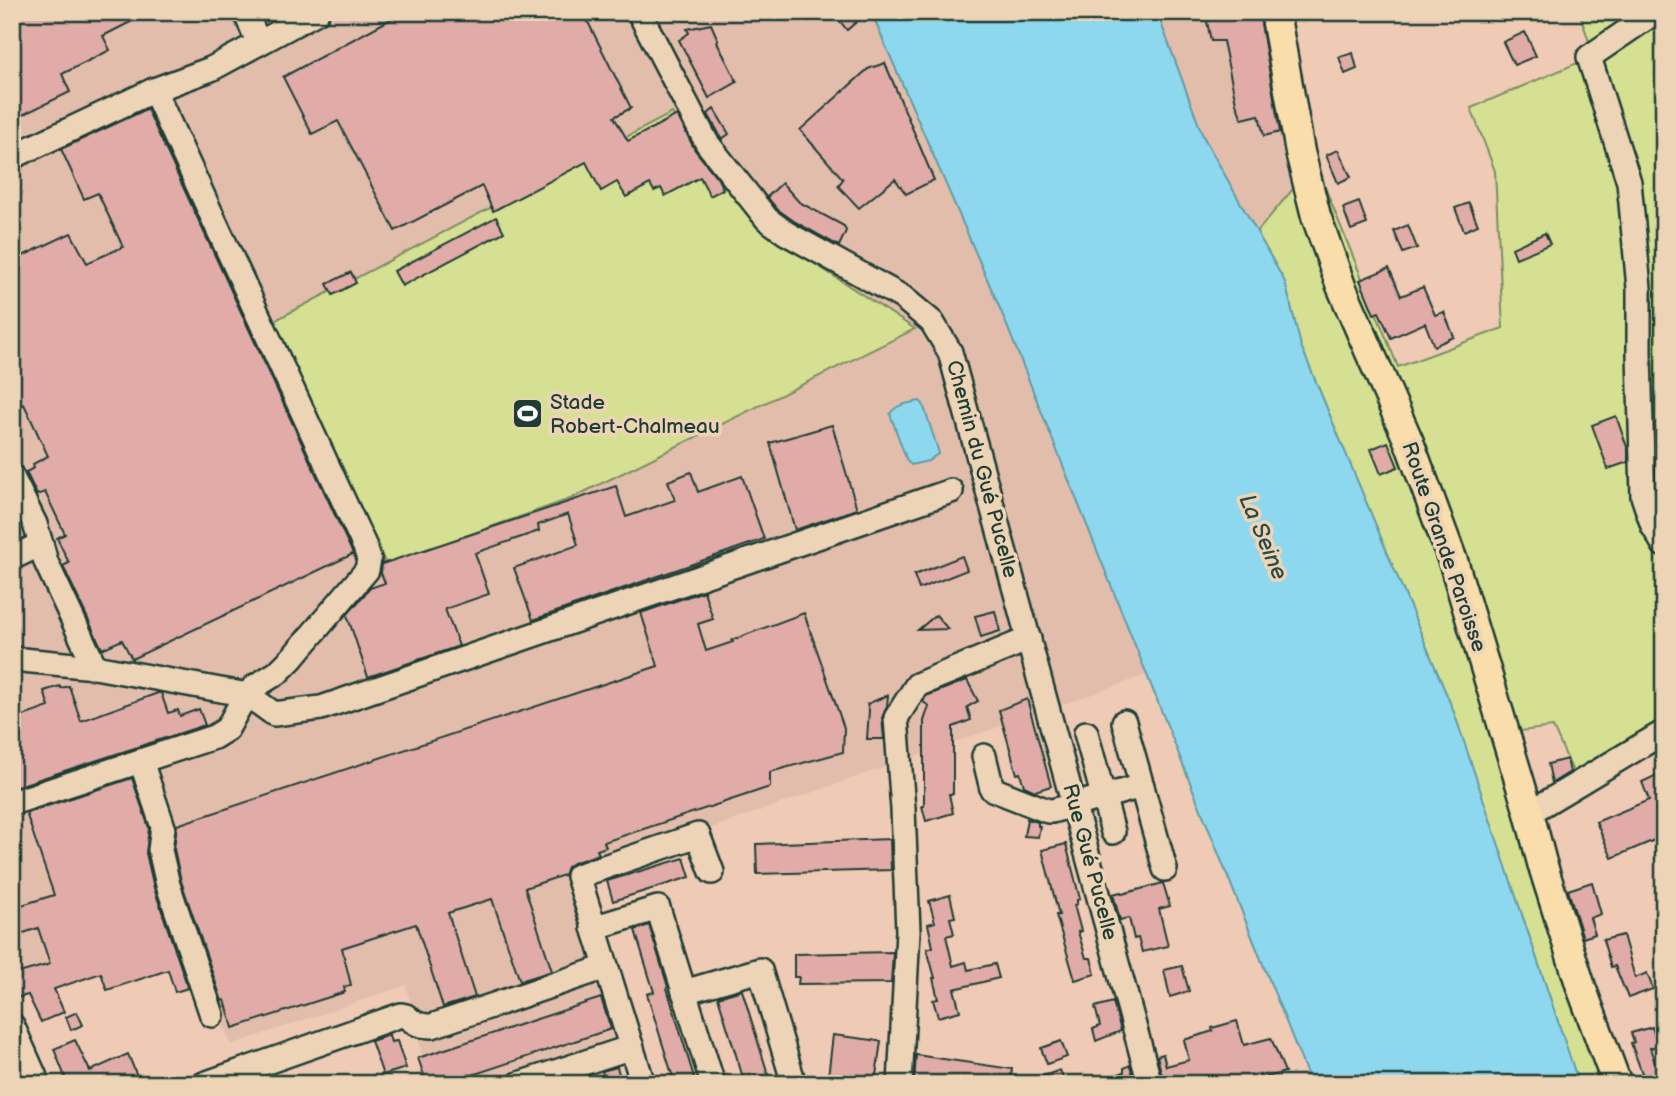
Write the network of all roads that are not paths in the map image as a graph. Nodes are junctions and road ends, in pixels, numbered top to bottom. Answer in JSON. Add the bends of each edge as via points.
{"nodes":[{"id":1,"x":245,"y":12,"type":"edge"},
{"id":2,"x":317,"y":12,"type":"edge"},
{"id":3,"x":639,"y":12,"type":"edge"},
{"id":4,"x":1275,"y":12,"type":"edge"},
{"id":5,"x":1655,"y":12,"type":"edge"},
{"id":6,"x":259,"y":43,"type":"junction"},
{"id":7,"x":154,"y":90,"type":"junction"},
{"id":8,"x":12,"y":157,"type":"edge"},
{"id":9,"x":12,"y":477,"type":"edge"},
{"id":10,"x":951,"y":491,"type":"dead end"},
{"id":11,"x":41,"y":544,"type":"junction"},
{"id":12,"x":1664,"y":545,"type":"edge"},
{"id":13,"x":12,"y":558,"type":"edge"},
{"id":14,"x":1029,"y":639,"type":"junction"},
{"id":15,"x":12,"y":659,"type":"edge"},
{"id":16,"x":95,"y":667,"type":"junction"},
{"id":17,"x":248,"y":695,"type":"junction"},
{"id":18,"x":1124,"y":722,"type":"dead end"},
{"id":19,"x":1664,"y":732,"type":"edge"},
{"id":20,"x":1086,"y":733,"type":"dead end"},
{"id":21,"x":984,"y":756,"type":"dead end"},
{"id":22,"x":141,"y":761,"type":"junction"},
{"id":23,"x":1142,"y":786,"type":"junction"},
{"id":24,"x":1104,"y":797,"type":"junction"},
{"id":25,"x":12,"y":803,"type":"edge"},
{"id":26,"x":1074,"y":805,"type":"junction"},
{"id":27,"x":1529,"y":813,"type":"junction"},
{"id":28,"x":1113,"y":832,"type":"dead end"},
{"id":29,"x":1165,"y":869,"type":"dead end"},
{"id":30,"x":712,"y":872,"type":"dead end"},
{"id":31,"x":593,"y":928,"type":"junction"},
{"id":32,"x":606,"y":967,"type":"junction"},
{"id":33,"x":684,"y":992,"type":"junction"},
{"id":34,"x":212,"y":1014,"type":"dead end"},
{"id":35,"x":12,"y":1026,"type":"edge"},
{"id":36,"x":632,"y":1047,"type":"junction"},
{"id":37,"x":38,"y":1084,"type":"edge"},
{"id":38,"x":204,"y":1084,"type":"edge"},
{"id":39,"x":519,"y":1084,"type":"edge"},
{"id":40,"x":643,"y":1084,"type":"edge"},
{"id":41,"x":713,"y":1084,"type":"edge"},
{"id":42,"x":794,"y":1084,"type":"edge"},
{"id":43,"x":900,"y":1084,"type":"edge"},
{"id":44,"x":1150,"y":1084,"type":"edge"},
{"id":45,"x":1617,"y":1084,"type":"edge"}],
"edges":[{"from":1,"to":6,"type":"street"},
{"from":2,"to":6,"type":"street"},
{"from":3,"to":14,"type":"street","name":"Chemin du Gué Pucelle","via":[[708,143],[766,219],[902,297],[938,332],[950,352]]},
{"from":4,"to":27,"type":"main road","name":"Route Grande Paroisse","via":[[1316,215],[1340,286],[1409,442],[1454,564]]},
{"from":5,"to":12,"type":"street","via":[[1589,57],[1629,182],[1639,288],[1643,496]]},
{"from":6,"to":7,"type":"street","via":[[211,69]]},
{"from":7,"to":8,"type":"street"},
{"from":7,"to":17,"type":"street","via":[[369,559],[368,570],[292,659]]},
{"from":9,"to":11,"type":"street"},
{"from":10,"to":17,"type":"street","via":[[321,708],[274,714]]},
{"from":11,"to":13,"type":"street"},
{"from":11,"to":16,"type":"street"},
{"from":14,"to":26,"type":"street","name":"Rue Gué Pucelle"},
{"from":14,"to":43,"type":"street","via":[[916,685],[896,718],[908,931]]},
{"from":15,"to":16,"type":"street"},
{"from":16,"to":17,"type":"street"},
{"from":17,"to":22,"type":"street","via":[[227,729]]},
{"from":18,"to":23,"type":"street"},
{"from":19,"to":27,"type":"street"},
{"from":20,"to":24,"type":"street"},
{"from":21,"to":26,"type":"street","via":[[992,789],[1048,811]]},
{"from":22,"to":25,"type":"street"},
{"from":22,"to":34,"type":"street","via":[[163,827],[160,850],[168,885]]},
{"from":23,"to":24,"type":"street"},
{"from":23,"to":29,"type":"street"},
{"from":24,"to":26,"type":"street"},
{"from":24,"to":28,"type":"street"},
{"from":26,"to":44,"type":"street","name":"Rue Gué Pucelle"},
{"from":27,"to":45,"type":"main road","name":"Route Grande Paroisse","via":[[1581,987]]},
{"from":30,"to":31,"type":"street","via":[[698,835],[578,876]]},
{"from":31,"to":32,"type":"street"},
{"from":31,"to":33,"type":"street","via":[[658,908]]},
{"from":32,"to":36,"type":"street"},
{"from":32,"to":38,"type":"street","via":[[432,1026],[421,1026],[401,1015]]},
{"from":33,"to":41,"type":"street"},
{"from":33,"to":42,"type":"street","via":[[760,970]]},
{"from":35,"to":37,"type":"street"},
{"from":36,"to":39,"type":"street"},
{"from":36,"to":40,"type":"street"}]}
